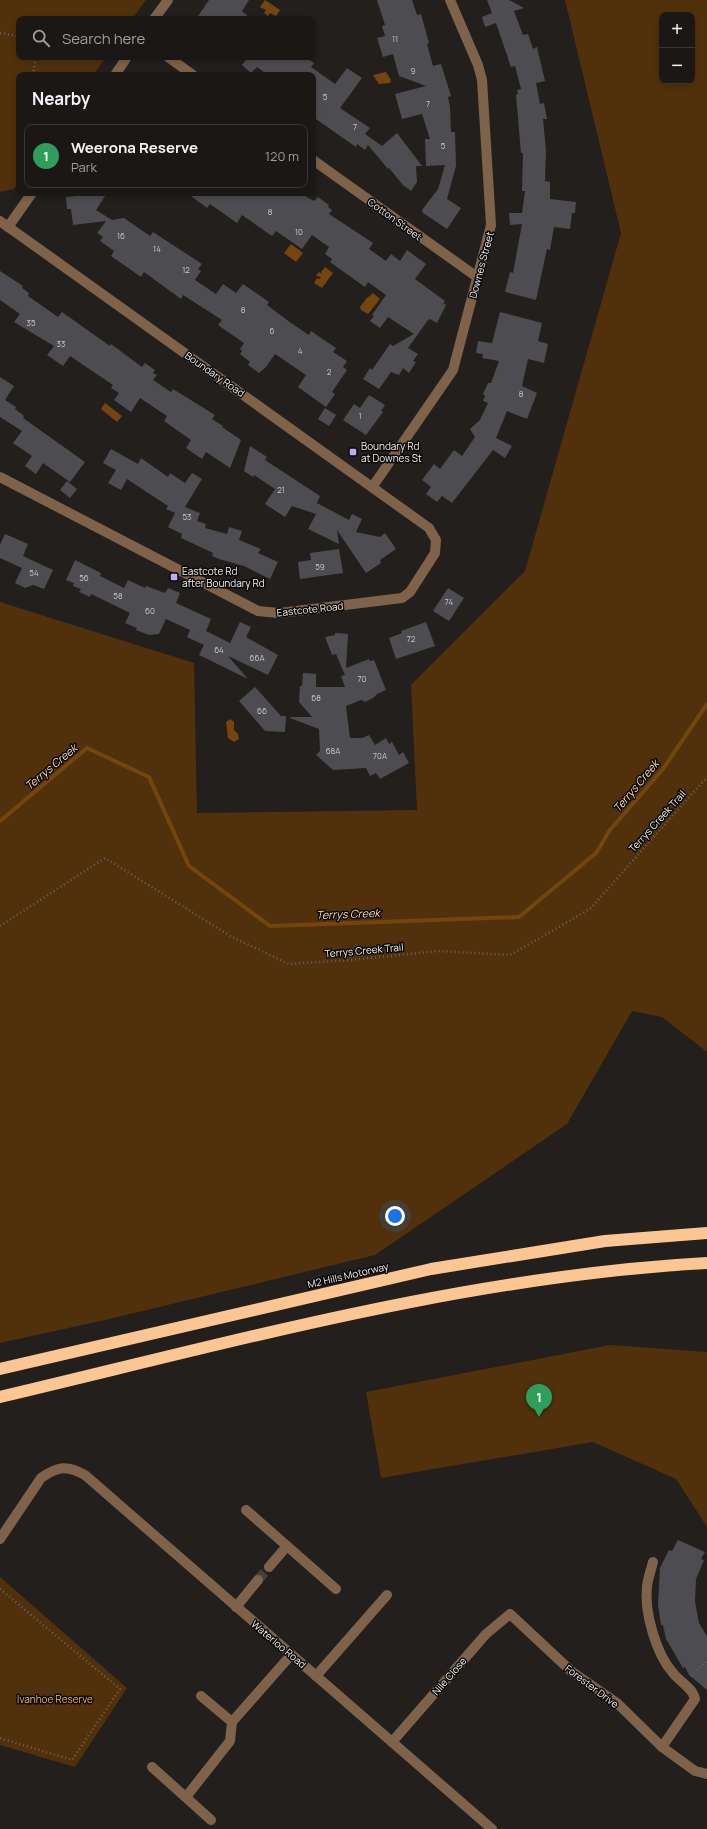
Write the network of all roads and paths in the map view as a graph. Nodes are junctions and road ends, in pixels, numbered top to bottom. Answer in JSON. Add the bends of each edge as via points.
{"nodes":[{"id":1,"x":168,"y":0,"type":"edge"},
{"id":2,"x":450,"y":0,"type":"edge"},
{"id":3,"x":156,"y":16,"type":"edge"},
{"id":4,"x":0,"y":33,"type":"edge"},
{"id":5,"x":16,"y":36,"type":"edge"},
{"id":6,"x":36,"y":60,"type":"edge"},
{"id":7,"x":125,"y":60,"type":"edge"},
{"id":8,"x":172,"y":60,"type":"edge"},
{"id":9,"x":34,"y":72,"type":"edge"},
{"id":10,"x":117,"y":72,"type":"edge"},
{"id":11,"x":190,"y":72,"type":"edge"},
{"id":12,"x":316,"y":162,"type":"edge"},
{"id":13,"x":29,"y":196,"type":"edge"},
{"id":14,"x":4,"y":224,"type":"edge"},
{"id":15,"x":477,"y":278,"type":"junction"},
{"id":16,"x":0,"y":477,"type":"edge"},
{"id":17,"x":373,"y":486,"type":"junction"},
{"id":18,"x":429,"y":528,"type":"joint"},
{"id":19,"x":707,"y":777,"type":"edge"},
{"id":20,"x":0,"y":926,"type":"edge"},
{"id":21,"x":707,"y":1233,"type":"edge"},
{"id":22,"x":707,"y":1263,"type":"edge"},
{"id":23,"x":0,"y":1369,"type":"edge"},
{"id":24,"x":0,"y":1397,"type":"edge"},
{"id":25,"x":246,"y":1510,"type":"dead end"},
{"id":26,"x":0,"y":1539,"type":"edge"},
{"id":27,"x":287,"y":1546,"type":"junction"},
{"id":28,"x":653,"y":1562,"type":"dead end"},
{"id":29,"x":269,"y":1567,"type":"tunnel mouth"},
{"id":30,"x":258,"y":1580,"type":"tunnel mouth"},
{"id":31,"x":0,"y":1589,"type":"edge"},
{"id":32,"x":336,"y":1589,"type":"dead end"},
{"id":33,"x":387,"y":1595,"type":"dead end"},
{"id":34,"x":236,"y":1607,"type":"junction"},
{"id":35,"x":510,"y":1614,"type":"joint"},
{"id":36,"x":291,"y":1655,"type":"junction"},
{"id":37,"x":707,"y":1661,"type":"edge"},
{"id":38,"x":316,"y":1676,"type":"junction"},
{"id":39,"x":684,"y":1684,"type":"junction"},
{"id":40,"x":201,"y":1696,"type":"dead end"},
{"id":41,"x":232,"y":1722,"type":"junction"},
{"id":42,"x":0,"y":1738,"type":"edge"},
{"id":43,"x":392,"y":1742,"type":"junction"},
{"id":44,"x":662,"y":1746,"type":"junction"},
{"id":45,"x":152,"y":1768,"type":"dead end"},
{"id":46,"x":694,"y":1771,"type":"junction"},
{"id":47,"x":707,"y":1774,"type":"edge"},
{"id":48,"x":707,"y":1782,"type":"edge"},
{"id":49,"x":186,"y":1797,"type":"junction"},
{"id":50,"x":211,"y":1820,"type":"dead end"},
{"id":51,"x":492,"y":1829,"type":"edge"}],
"edges":[{"from":1,"to":3,"type":"street"},
{"from":2,"to":15,"type":"street","name":"Downes Street","via":[[482,80],[491,225]]},
{"from":4,"to":5,"type":"path"},
{"from":6,"to":9,"type":"path"},
{"from":7,"to":10,"type":"street"},
{"from":8,"to":11,"type":"street"},
{"from":12,"to":15,"type":"street","name":"Cotton Street"},
{"from":13,"to":14,"type":"street"},
{"from":14,"to":17,"type":"street","name":"Boundary Road"},
{"from":15,"to":17,"type":"street","name":"Downes Street","via":[[453,370]]},
{"from":16,"to":18,"type":"street","name":"Eastcote Road","via":[[258,611],[278,613],[402,598],[410,592],[435,553],[436,540]]},
{"from":17,"to":18,"type":"street","name":"Boundary Road"},
{"from":19,"to":20,"type":"path","name":"Terrys Creek Trail","via":[[590,909],[510,955],[438,951],[289,964],[232,937],[105,858]]},
{"from":21,"to":23,"type":"highway","name":"M2 Hills Motorway","via":[[605,1241],[431,1268]]},
{"from":22,"to":24,"type":"highway","via":[[607,1270],[435,1297]]},
{"from":25,"to":27,"type":"street"},
{"from":26,"to":34,"type":"street","name":"Waterloo Road","via":[[41,1478],[51,1471],[62,1468],[74,1469],[85,1475]]},
{"from":27,"to":29,"type":"street"},
{"from":27,"to":32,"type":"street"},
{"from":28,"to":39,"type":"street","via":[[647,1587],[649,1620],[659,1651],[673,1673]]},
{"from":30,"to":34,"type":"street"},
{"from":31,"to":42,"type":"path","via":[[120,1689],[72,1760]]},
{"from":33,"to":38,"type":"street"},
{"from":34,"to":36,"type":"street","name":"Waterloo Road"},
{"from":35,"to":43,"type":"street","name":"Nile Close","via":[[486,1634]]},
{"from":35,"to":44,"type":"street","name":"Forester Drive","via":[[571,1671],[617,1703]]},
{"from":36,"to":38,"type":"street","name":"Waterloo Road"},
{"from":36,"to":41,"type":"street"},
{"from":37,"to":39,"type":"path"},
{"from":38,"to":43,"type":"street","name":"Waterloo Road"},
{"from":39,"to":44,"type":"street","via":[[694,1694],[694,1699]]},
{"from":40,"to":41,"type":"street"},
{"from":41,"to":49,"type":"street","via":[[230,1741]]},
{"from":43,"to":51,"type":"street","name":"Waterloo Road"},
{"from":44,"to":46,"type":"street","name":"Forester Drive"},
{"from":45,"to":49,"type":"street"},
{"from":46,"to":47,"type":"street","name":"Forester Drive"},
{"from":46,"to":48,"type":"street","name":"Forester Drive"},
{"from":49,"to":50,"type":"street"}]}
